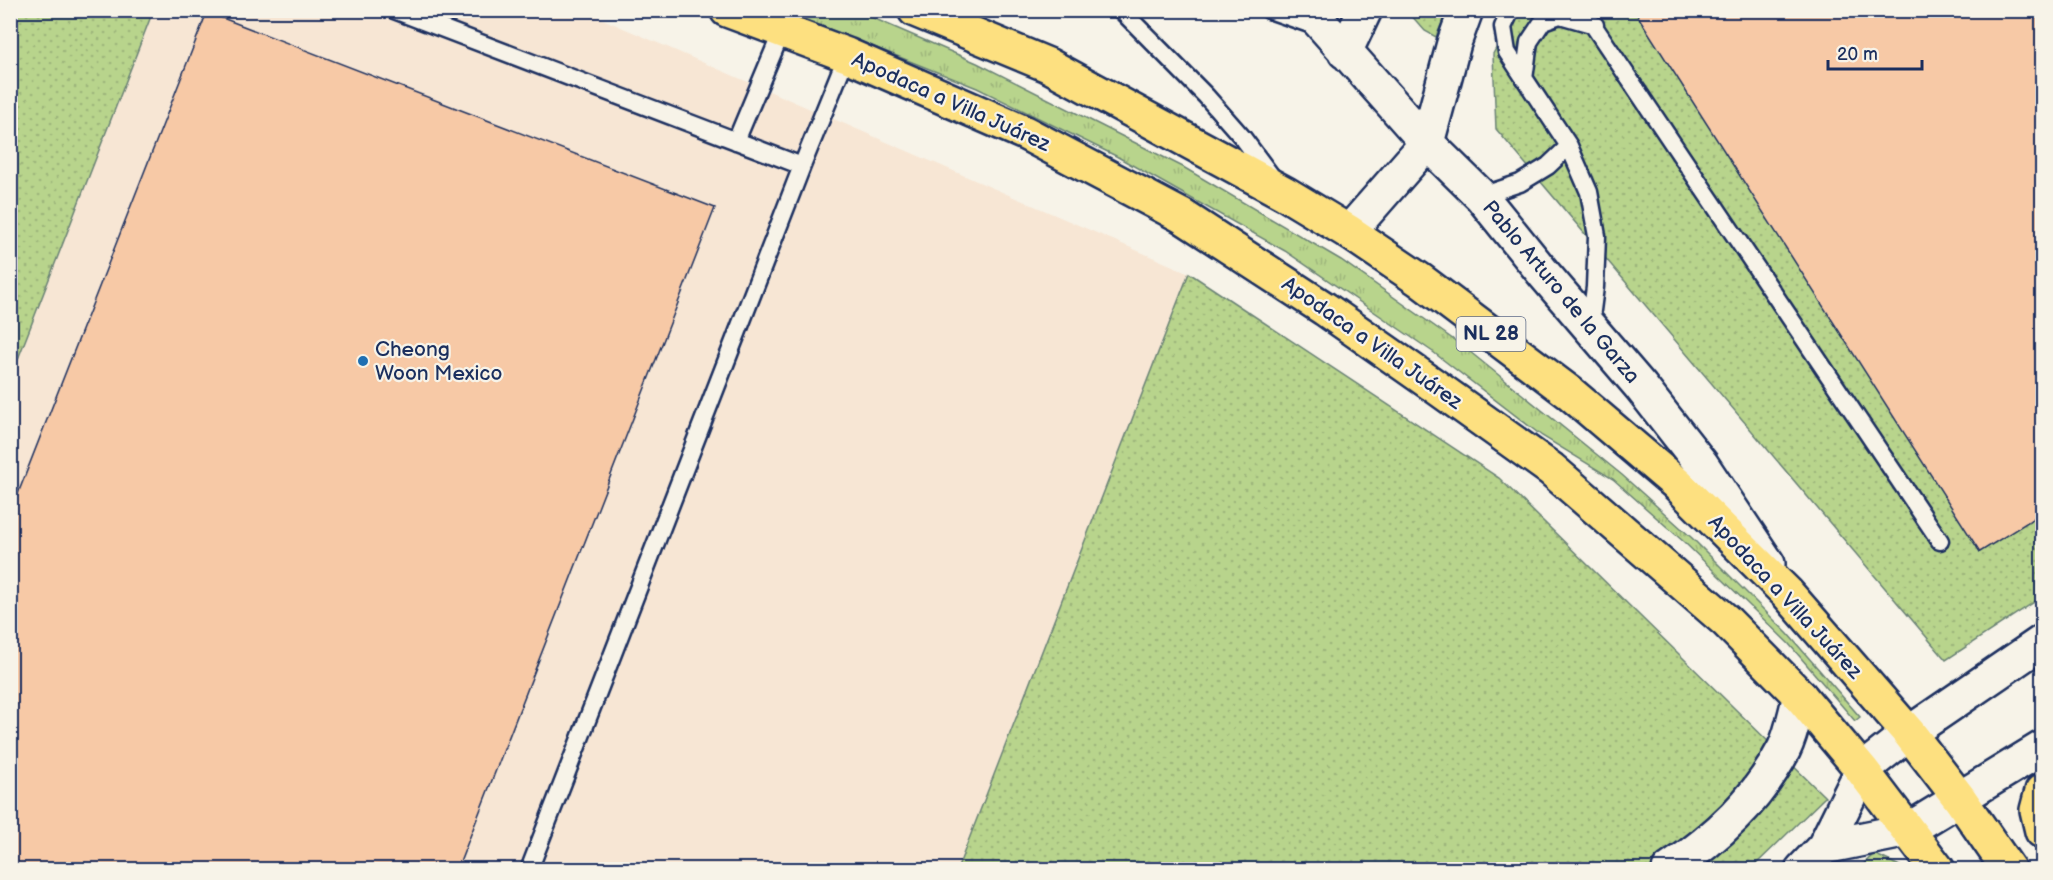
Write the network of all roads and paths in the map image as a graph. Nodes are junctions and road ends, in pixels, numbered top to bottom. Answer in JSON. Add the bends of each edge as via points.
{"nodes":[{"id":1,"x":394,"y":10,"type":"edge"},
{"id":2,"x":727,"y":10,"type":"edge"},
{"id":3,"x":915,"y":10,"type":"edge"},
{"id":4,"x":1121,"y":10,"type":"edge"},
{"id":5,"x":1269,"y":10,"type":"edge"},
{"id":6,"x":1365,"y":10,"type":"edge"},
{"id":7,"x":1466,"y":10,"type":"edge"},
{"id":8,"x":1511,"y":10,"type":"edge"},
{"id":9,"x":1583,"y":10,"type":"edge"},
{"id":10,"x":1595,"y":25,"type":"junction"},
{"id":11,"x":1326,"y":30,"type":"edge"},
{"id":12,"x":782,"y":31,"type":"junction"},
{"id":13,"x":847,"y":55,"type":"junction"},
{"id":14,"x":1524,"y":79,"type":"junction"},
{"id":15,"x":736,"y":141,"type":"junction"},
{"id":16,"x":1427,"y":143,"type":"junction"},
{"id":17,"x":1569,"y":146,"type":"junction"},
{"id":18,"x":802,"y":166,"type":"junction"},
{"id":19,"x":1286,"y":194,"type":"junction"},
{"id":20,"x":1481,"y":196,"type":"junction"},
{"id":21,"x":1349,"y":232,"type":"junction"},
{"id":22,"x":1589,"y":327,"type":"junction"},
{"id":23,"x":1940,"y":541,"type":"dead end"},
{"id":24,"x":1787,"y":593,"type":"junction"},
{"id":25,"x":2043,"y":642,"type":"edge"},
{"id":26,"x":1800,"y":696,"type":"junction"},
{"id":27,"x":1909,"y":733,"type":"junction"},
{"id":28,"x":2043,"y":748,"type":"edge"},
{"id":29,"x":1862,"y":770,"type":"junction"},
{"id":30,"x":2043,"y":791,"type":"edge"},
{"id":31,"x":1960,"y":799,"type":"junction"},
{"id":32,"x":1908,"y":830,"type":"junction"},
{"id":33,"x":2043,"y":831,"type":"edge"},
{"id":34,"x":1813,"y":858,"type":"edge"},
{"id":35,"x":529,"y":870,"type":"edge"},
{"id":36,"x":1669,"y":870,"type":"edge"},
{"id":37,"x":1938,"y":870,"type":"edge"},
{"id":38,"x":2009,"y":870,"type":"edge"}],
"edges":[{"from":1,"to":15,"type":"lane"},
{"from":2,"to":12,"type":"main road","name":"Apodaca a Villa Juárez"},
{"from":3,"to":19,"type":"main road","name":"Apodaca a Villa Juárez","number":"NL 28","via":[[1048,65]]},
{"from":4,"to":19,"type":"lane","via":[[1244,138]]},
{"from":5,"to":11,"type":"lane"},
{"from":6,"to":11,"type":"street"},
{"from":7,"to":16,"type":"street"},
{"from":8,"to":14,"type":"lane","via":[[1503,27],[1507,51]]},
{"from":9,"to":10,"type":"lane"},
{"from":10,"to":14,"type":"lane","via":[[1560,15],[1543,21],[1528,42]]},
{"from":10,"to":23,"type":"lane"},
{"from":11,"to":16,"type":"street","name":"Pablo Arturo de la Garza"},
{"from":12,"to":13,"type":"main road","name":"Apodaca a Villa Juárez"},
{"from":12,"to":15,"type":"lane"},
{"from":13,"to":18,"type":"lane"},
{"from":13,"to":26,"type":"main road","name":"Apodaca a Villa Juárez","via":[[1025,133],[1182,216],[1325,309],[1551,469],[1726,621]]},
{"from":14,"to":17,"type":"lane"},
{"from":15,"to":18,"type":"lane"},
{"from":16,"to":20,"type":"street","name":"Pablo Arturo de la Garza"},
{"from":16,"to":21,"type":"street"},
{"from":17,"to":20,"type":"lane","via":[[1548,166],[1520,183]]},
{"from":17,"to":22,"type":"lane","via":[[1589,192],[1597,236]]},
{"from":18,"to":35,"type":"lane"},
{"from":19,"to":21,"type":"main road","name":"Apodaca a Villa Juárez","number":"NL 28"},
{"from":20,"to":22,"type":"street","name":"Pablo Arturo de la Garza"},
{"from":21,"to":24,"type":"main road","name":"Apodaca a Villa Juárez","number":"NL 28","via":[[1420,280],[1570,393],[1677,484]]},
{"from":22,"to":24,"type":"street","name":"Pablo Arturo de la Garza","via":[[1702,465]]},
{"from":24,"to":27,"type":"main road","name":"Apodaca a Villa Juárez","number":"NL 28"},
{"from":25,"to":27,"type":"street"},
{"from":26,"to":29,"type":"main road","name":"Apodaca a Villa Juárez"},
{"from":26,"to":36,"type":"street","via":[[1785,747],[1761,785],[1731,822]]},
{"from":27,"to":29,"type":"street"},
{"from":27,"to":31,"type":"main road","name":"Apodaca a Villa Juárez","number":"NL 28"},
{"from":28,"to":31,"type":"street"},
{"from":29,"to":32,"type":"main road","name":"Apodaca a Villa Juárez"},
{"from":29,"to":34,"type":"street"},
{"from":30,"to":33,"type":"main road","via":[[2037,810]]},
{"from":31,"to":32,"type":"street"},
{"from":31,"to":38,"type":"main road","name":"Apodaca a Villa Juárez"},
{"from":32,"to":34,"type":"street"},
{"from":32,"to":37,"type":"main road","name":"Apodaca a Villa Juárez"}]}
